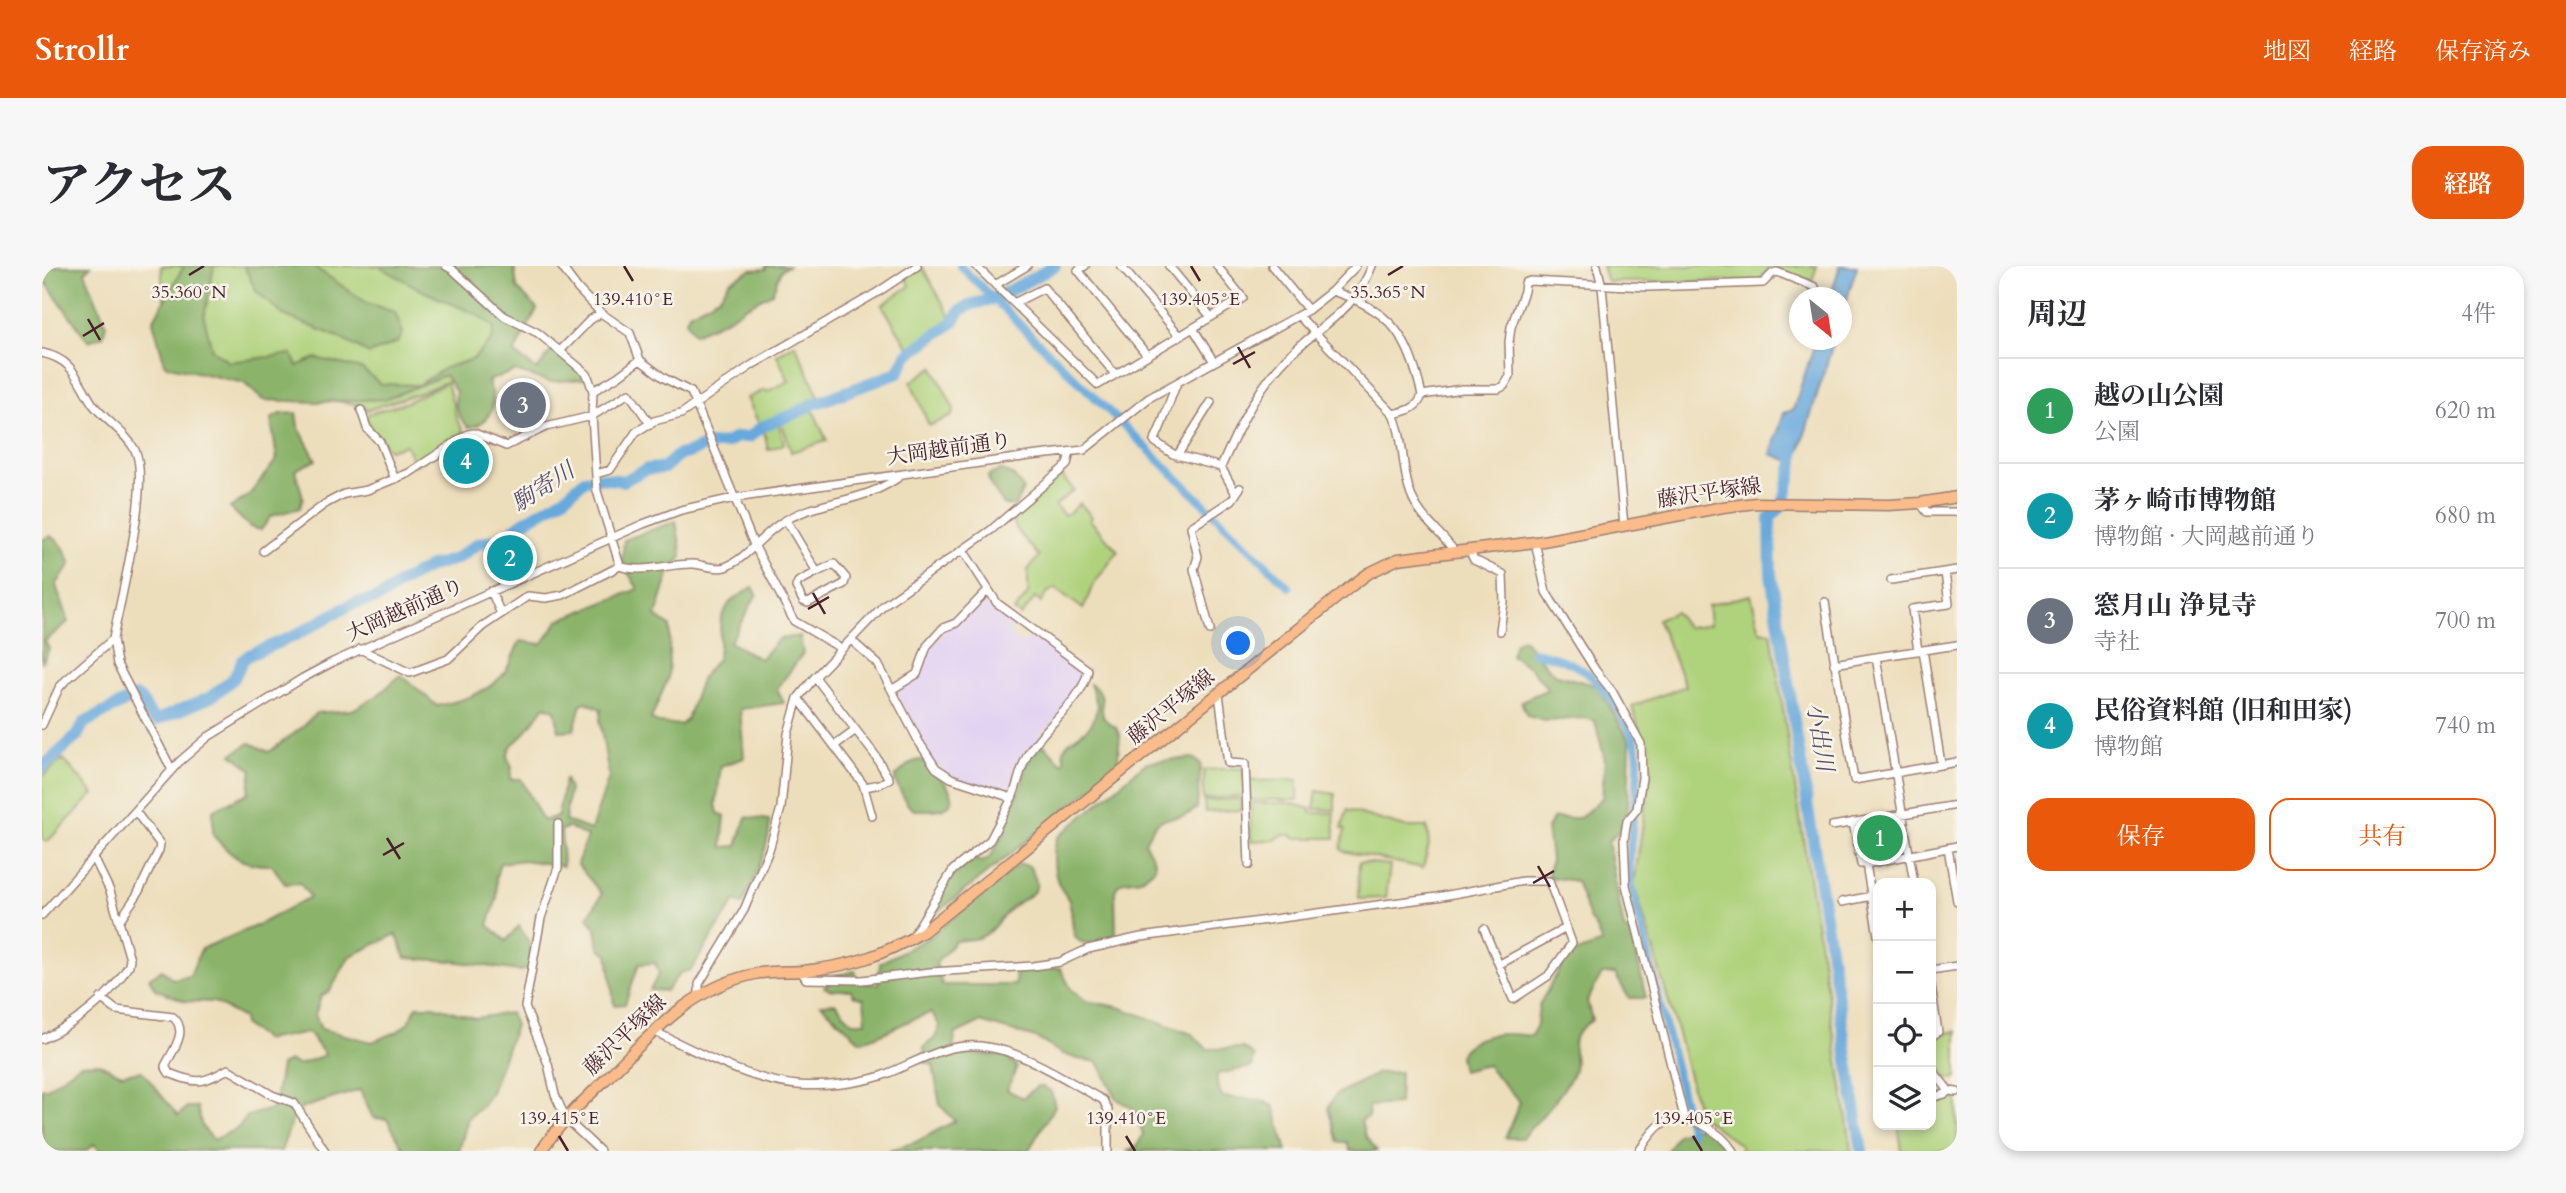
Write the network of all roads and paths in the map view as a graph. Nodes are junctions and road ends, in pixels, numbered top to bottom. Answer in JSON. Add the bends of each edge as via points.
{"nodes":[{"id":1,"x":446,"y":266,"type":"edge"},
{"id":2,"x":561,"y":266,"type":"edge"},
{"id":3,"x":917,"y":266,"type":"edge"},
{"id":4,"x":976,"y":266,"type":"edge"},
{"id":5,"x":1027,"y":266,"type":"edge"},
{"id":6,"x":1085,"y":266,"type":"edge"},
{"id":7,"x":1121,"y":266,"type":"edge"},
{"id":8,"x":1170,"y":266,"type":"edge"},
{"id":9,"x":1217,"y":266,"type":"edge"},
{"id":10,"x":1272,"y":266,"type":"edge"},
{"id":11,"x":1356,"y":266,"type":"edge"},
{"id":12,"x":1372,"y":266,"type":"edge"},
{"id":13,"x":1597,"y":266,"type":"edge"},
{"id":14,"x":1602,"y":286,"type":"junction"},
{"id":15,"x":997,"y":287,"type":"junction"},
{"id":16,"x":1815,"y":287,"type":"dead end"},
{"id":17,"x":1332,"y":292,"type":"junction"},
{"id":18,"x":1354,"y":298,"type":"junction"},
{"id":19,"x":1011,"y":301,"type":"junction"},
{"id":20,"x":1308,"y":310,"type":"junction"},
{"id":21,"x":601,"y":313,"type":"junction"},
{"id":22,"x":1299,"y":316,"type":"junction"},
{"id":23,"x":1211,"y":317,"type":"junction"},
{"id":24,"x":1193,"y":328,"type":"junction"},
{"id":25,"x":1316,"y":333,"type":"junction"},
{"id":26,"x":1180,"y":336,"type":"junction"},
{"id":27,"x":561,"y":350,"type":"junction"},
{"id":28,"x":42,"y":353,"type":"edge"},
{"id":29,"x":1147,"y":355,"type":"junction"},
{"id":30,"x":639,"y":359,"type":"junction"},
{"id":31,"x":1214,"y":362,"type":"junction"},
{"id":32,"x":1115,"y":374,"type":"junction"},
{"id":33,"x":1177,"y":383,"type":"junction"},
{"id":34,"x":593,"y":391,"type":"junction"},
{"id":35,"x":1422,"y":395,"type":"junction"},
{"id":36,"x":1211,"y":402,"type":"dead end"},
{"id":37,"x":696,"y":403,"type":"junction"},
{"id":38,"x":361,"y":410,"type":"dead end"},
{"id":39,"x":1393,"y":414,"type":"junction"},
{"id":40,"x":592,"y":415,"type":"junction"},
{"id":41,"x":650,"y":424,"type":"junction"},
{"id":42,"x":1070,"y":452,"type":"junction"},
{"id":43,"x":1177,"y":456,"type":"junction"},
{"id":44,"x":1221,"y":467,"type":"junction"},
{"id":45,"x":904,"y":474,"type":"junction"},
{"id":46,"x":596,"y":477,"type":"junction"},
{"id":47,"x":395,"y":479,"type":"junction"},
{"id":48,"x":734,"y":498,"type":"junction"},
{"id":49,"x":1957,"y":498,"type":"edge"},
{"id":50,"x":1920,"y":503,"type":"junction"},
{"id":51,"x":1957,"y":512,"type":"edge"},
{"id":52,"x":786,"y":520,"type":"junction"},
{"id":53,"x":1624,"y":526,"type":"junction"},
{"id":54,"x":610,"y":539,"type":"junction"},
{"id":55,"x":1535,"y":542,"type":"junction"},
{"id":56,"x":754,"y":545,"type":"junction"},
{"id":57,"x":963,"y":550,"type":"junction"},
{"id":58,"x":1468,"y":550,"type":"junction"},
{"id":59,"x":263,"y":551,"type":"dead end"},
{"id":60,"x":1455,"y":552,"type":"junction"},
{"id":61,"x":620,"y":566,"type":"junction"},
{"id":62,"x":1957,"y":570,"type":"edge"},
{"id":63,"x":817,"y":572,"type":"junction"},
{"id":64,"x":1945,"y":572,"type":"junction"},
{"id":65,"x":1891,"y":580,"type":"dead end"},
{"id":66,"x":491,"y":591,"type":"junction"},
{"id":67,"x":987,"y":591,"type":"junction"},
{"id":68,"x":1825,"y":602,"type":"dead end"},
{"id":69,"x":501,"y":614,"type":"junction"},
{"id":70,"x":1210,"y":630,"type":"dead end"},
{"id":71,"x":1500,"y":631,"type":"dead end"},
{"id":72,"x":113,"y":639,"type":"junction"},
{"id":73,"x":851,"y":640,"type":"junction"},
{"id":74,"x":1957,"y":645,"type":"edge"},
{"id":75,"x":360,"y":649,"type":"junction"},
{"id":76,"x":842,"y":649,"type":"junction"},
{"id":77,"x":1921,"y":650,"type":"junction"},
{"id":78,"x":1876,"y":657,"type":"junction"},
{"id":79,"x":1834,"y":664,"type":"junction"},
{"id":80,"x":815,"y":677,"type":"junction"},
{"id":81,"x":893,"y":689,"type":"junction"},
{"id":82,"x":1219,"y":694,"type":"junction"},
{"id":83,"x":798,"y":698,"type":"junction"},
{"id":84,"x":42,"y":725,"type":"edge"},
{"id":85,"x":856,"y":730,"type":"junction"},
{"id":86,"x":834,"y":746,"type":"junction"},
{"id":87,"x":1957,"y":762,"type":"edge"},
{"id":88,"x":1941,"y":764,"type":"junction"},
{"id":89,"x":172,"y":770,"type":"junction"},
{"id":90,"x":1895,"y":772,"type":"junction"},
{"id":91,"x":864,"y":787,"type":"junction"},
{"id":92,"x":1012,"y":798,"type":"junction"},
{"id":93,"x":1957,"y":805,"type":"edge"},
{"id":94,"x":135,"y":811,"type":"junction"},
{"id":95,"x":1902,"y":814,"type":"junction"},
{"id":96,"x":872,"y":816,"type":"dead end"},
{"id":97,"x":1853,"y":822,"type":"junction"},
{"id":98,"x":558,"y":824,"type":"dead end"},
{"id":99,"x":1832,"y":826,"type":"dead end"},
{"id":100,"x":1957,"y":846,"type":"edge"},
{"id":101,"x":1948,"y":848,"type":"junction"},
{"id":102,"x":1909,"y":855,"type":"junction"},
{"id":103,"x":94,"y":858,"type":"junction"},
{"id":104,"x":1866,"y":864,"type":"junction"},
{"id":105,"x":1249,"y":865,"type":"dead end"},
{"id":106,"x":1913,"y":878,"type":"edge"},
{"id":107,"x":1956,"y":885,"type":"edge"},
{"id":108,"x":1872,"y":896,"type":"junction"},
{"id":109,"x":1957,"y":901,"type":"edge"},
{"id":110,"x":1842,"y":902,"type":"dead end"},
{"id":111,"x":1873,"y":903,"type":"edge"},
{"id":112,"x":42,"y":915,"type":"edge"},
{"id":113,"x":118,"y":921,"type":"junction"},
{"id":114,"x":1484,"y":929,"type":"dead end"},
{"id":115,"x":1566,"y":929,"type":"junction"},
{"id":116,"x":912,"y":938,"type":"junction"},
{"id":117,"x":1500,"y":964,"type":"junction"},
{"id":118,"x":1957,"y":966,"type":"edge"},
{"id":119,"x":1936,"y":969,"type":"edge"},
{"id":120,"x":801,"y":971,"type":"junction"},
{"id":121,"x":699,"y":995,"type":"junction"},
{"id":122,"x":101,"y":998,"type":"junction"},
{"id":123,"x":653,"y":1031,"type":"junction"},
{"id":124,"x":42,"y":1038,"type":"edge"},
{"id":125,"x":1936,"y":1073,"type":"edge"},
{"id":126,"x":1953,"y":1091,"type":"edge"},
{"id":127,"x":1936,"y":1097,"type":"edge"},
{"id":128,"x":566,"y":1119,"type":"junction"},
{"id":129,"x":1688,"y":1121,"type":"junction"},
{"id":130,"x":325,"y":1151,"type":"edge"},
{"id":131,"x":541,"y":1151,"type":"edge"},
{"id":132,"x":600,"y":1151,"type":"edge"},
{"id":133,"x":1108,"y":1151,"type":"edge"},
{"id":134,"x":1639,"y":1151,"type":"edge"},
{"id":135,"x":1733,"y":1151,"type":"edge"}],
"edges":[{"from":1,"to":27,"type":"street","via":[[504,316]]},
{"from":2,"to":21,"type":"street"},
{"from":3,"to":37,"type":"street"},
{"from":4,"to":15,"type":"street"},
{"from":5,"to":15,"type":"street"},
{"from":6,"to":29,"type":"street","via":[[1078,270]]},
{"from":7,"to":26,"type":"street"},
{"from":8,"to":23,"type":"street"},
{"from":9,"to":23,"type":"street","via":[[1243,298]]},
{"from":10,"to":20,"type":"street"},
{"from":11,"to":17,"type":"street"},
{"from":12,"to":18,"type":"street"},
{"from":13,"to":14,"type":"street"},
{"from":14,"to":16,"type":"street","via":[[1763,283],[1777,272]]},
{"from":14,"to":35,"type":"street","via":[[1525,283],[1511,327],[1510,376],[1504,386]]},
{"from":14,"to":53,"type":"street"},
{"from":15,"to":19,"type":"street"},
{"from":17,"to":18,"type":"street"},
{"from":17,"to":20,"type":"street"},
{"from":18,"to":25,"type":"street"},
{"from":18,"to":35,"type":"street","via":[[1393,324],[1413,361]]},
{"from":19,"to":32,"type":"street","via":[[1098,384]]},
{"from":19,"to":32,"type":"street","via":[[1044,288]]},
{"from":20,"to":22,"type":"street"},
{"from":21,"to":27,"type":"street"},
{"from":21,"to":30,"type":"street","via":[[630,333]]},
{"from":22,"to":25,"type":"street"},
{"from":22,"to":31,"type":"street"},
{"from":23,"to":24,"type":"street"},
{"from":24,"to":26,"type":"street"},
{"from":24,"to":31,"type":"street"},
{"from":25,"to":39,"type":"street"},
{"from":25,"to":44,"type":"street","via":[[1270,378],[1242,418]]},
{"from":26,"to":29,"type":"street"},
{"from":27,"to":34,"type":"street","via":[[587,374]]},
{"from":28,"to":72,"type":"street","via":[[70,366],[93,404],[125,435],[138,457],[137,516]]},
{"from":29,"to":32,"type":"street"},
{"from":30,"to":34,"type":"street"},
{"from":30,"to":37,"type":"street","via":[[691,392]]},
{"from":31,"to":33,"type":"street"},
{"from":33,"to":42,"type":"street","via":[[1149,398],[1084,450]]},
{"from":33,"to":43,"type":"street","via":[[1154,441]]},
{"from":34,"to":40,"type":"street"},
{"from":35,"to":39,"type":"street","via":[[1412,409]]},
{"from":36,"to":43,"type":"street"},
{"from":37,"to":41,"type":"street","via":[[681,414]]},
{"from":37,"to":48,"type":"street"},
{"from":38,"to":47,"type":"street"},
{"from":39,"to":60,"type":"street","via":[[1412,495],[1429,525]]},
{"from":40,"to":41,"type":"street","via":[[629,394]]},
{"from":40,"to":46,"type":"street"},
{"from":40,"to":47,"type":"street","via":[[546,427],[506,446],[468,434]]},
{"from":41,"to":46,"type":"street","via":[[636,432],[610,470]]},
{"from":42,"to":45,"type":"street","name":"大岡越前通り"},
{"from":42,"to":57,"type":"street","via":[[1067,465]]},
{"from":43,"to":44,"type":"street"},
{"from":44,"to":70,"type":"street","via":[[1238,491],[1233,500],[1191,527],[1198,557],[1194,569]]},
{"from":45,"to":48,"type":"street","name":"大岡越前通り"},
{"from":45,"to":52,"type":"street","via":[[874,493]]},
{"from":46,"to":54,"type":"street"},
{"from":47,"to":59,"type":"street","via":[[325,504]]},
{"from":48,"to":54,"type":"street","name":"大岡越前通り","via":[[681,510]]},
{"from":48,"to":56,"type":"street"},
{"from":49,"to":50,"type":"main road","name":"藤沢平塚線"},
{"from":50,"to":51,"type":"street","via":[[1927,512]]},
{"from":50,"to":53,"type":"main road","name":"藤沢平塚線","via":[[1756,503]]},
{"from":52,"to":56,"type":"street"},
{"from":52,"to":63,"type":"street"},
{"from":53,"to":55,"type":"main road","name":"藤沢平塚線"},
{"from":54,"to":61,"type":"street"},
{"from":54,"to":66,"type":"street","name":"大岡越前通り"},
{"from":55,"to":58,"type":"main road","name":"藤沢平塚線"},
{"from":55,"to":129,"type":"street","via":[[1546,592],[1641,744],[1637,809],[1624,841],[1626,885]]},
{"from":56,"to":61,"type":"street","via":[[720,568],[688,564],[630,570]]},
{"from":56,"to":76,"type":"street","via":[[794,621]]},
{"from":57,"to":67,"type":"street"},
{"from":57,"to":73,"type":"street","via":[[886,604]]},
{"from":58,"to":60,"type":"main road","name":"藤沢平塚線"},
{"from":58,"to":71,"type":"street","via":[[1474,560],[1503,574]]},
{"from":60,"to":82,"type":"main road","name":"藤沢平塚線","via":[[1398,559],[1369,573]]},
{"from":61,"to":69,"type":"street","via":[[563,595],[528,596]]},
{"from":62,"to":64,"type":"street"},
{"from":63,"to":63,"type":"street","via":[[796,587],[808,603],[846,579],[834,564]]},
{"from":64,"to":65,"type":"street"},
{"from":64,"to":77,"type":"street","via":[[1949,604],[1912,610]]},
{"from":66,"to":69,"type":"street"},
{"from":66,"to":75,"type":"street","name":"大岡越前通り"},
{"from":67,"to":81,"type":"street","via":[[927,646],[917,674]]},
{"from":67,"to":92,"type":"street","via":[[1006,612],[1088,670],[1084,683],[1026,757]]},
{"from":68,"to":79,"type":"street"},
{"from":69,"to":75,"type":"street","via":[[448,659],[410,673]]},
{"from":72,"to":84,"type":"street","via":[[65,681]]},
{"from":72,"to":89,"type":"street","via":[[117,664]]},
{"from":73,"to":76,"type":"street"},
{"from":73,"to":81,"type":"street","via":[[878,664]]},
{"from":74,"to":77,"type":"street"},
{"from":75,"to":89,"type":"street","name":"大岡越前通り","via":[[208,737]]},
{"from":76,"to":80,"type":"street"},
{"from":77,"to":78,"type":"street"},
{"from":77,"to":88,"type":"street"},
{"from":78,"to":79,"type":"street"},
{"from":78,"to":90,"type":"street"},
{"from":79,"to":90,"type":"street","via":[[1854,780]]},
{"from":80,"to":83,"type":"street"},
{"from":80,"to":85,"type":"street"},
{"from":81,"to":92,"type":"street","via":[[936,768],[951,778]]},
{"from":82,"to":105,"type":"street","via":[[1228,763],[1245,764]]},
{"from":82,"to":116,"type":"main road","name":"藤沢平塚線"},
{"from":83,"to":86,"type":"street"},
{"from":83,"to":121,"type":"street","via":[[788,734],[781,808],[769,850],[744,910],[699,984]]},
{"from":85,"to":86,"type":"street"},
{"from":85,"to":91,"type":"street","via":[[889,779]]},
{"from":86,"to":91,"type":"street"},
{"from":87,"to":88,"type":"street"},
{"from":88,"to":90,"type":"street"},
{"from":89,"to":94,"type":"street","name":"大岡越前通り"},
{"from":90,"to":95,"type":"street"},
{"from":91,"to":96,"type":"street"},
{"from":92,"to":116,"type":"street","via":[[990,840],[953,870]]},
{"from":93,"to":95,"type":"street"},
{"from":94,"to":103,"type":"street","name":"大岡越前通り"},
{"from":94,"to":113,"type":"street","via":[[160,844],[133,901]]},
{"from":95,"to":97,"type":"street"},
{"from":95,"to":102,"type":"street"},
{"from":97,"to":99,"type":"street"},
{"from":97,"to":104,"type":"street","via":[[1861,864]]},
{"from":98,"to":128,"type":"street","via":[[558,868],[541,918],[525,1007]]},
{"from":100,"to":101,"type":"street"},
{"from":101,"to":102,"type":"street"},
{"from":101,"to":107,"type":"street"},
{"from":102,"to":104,"type":"street"},
{"from":102,"to":106,"type":"street"},
{"from":103,"to":112,"type":"street","name":"大岡越前通り"},
{"from":103,"to":113,"type":"street"},
{"from":104,"to":108,"type":"street"},
{"from":107,"to":109,"type":"street"},
{"from":108,"to":110,"type":"street"},
{"from":108,"to":111,"type":"street"},
{"from":113,"to":122,"type":"street","via":[[129,965]]},
{"from":114,"to":117,"type":"street"},
{"from":115,"to":117,"type":"street"},
{"from":115,"to":117,"type":"street","via":[[1572,943],[1556,965],[1513,999]]},
{"from":115,"to":120,"type":"street","via":[[1549,881],[1523,881],[1141,937],[1033,966],[862,980],[806,978]]},
{"from":116,"to":120,"type":"main road","name":"藤沢平塚線","via":[[852,964]]},
{"from":118,"to":119,"type":"street"},
{"from":120,"to":121,"type":"main road","name":"藤沢平塚線","via":[[757,973]]},
{"from":121,"to":123,"type":"main road","name":"藤沢平塚線"},
{"from":122,"to":124,"type":"street","via":[[66,1028]]},
{"from":122,"to":130,"type":"street","via":[[116,1010],[173,1017],[181,1028],[165,1066],[169,1073],[199,1083],[228,1069],[295,1103]]},
{"from":123,"to":128,"type":"main road","name":"藤沢平塚線"},
{"from":123,"to":133,"type":"street","via":[[766,1081],[797,1085],[869,1079],[949,1048],[986,1046],[1011,1053],[1103,1100],[1108,1110]]},
{"from":125,"to":126,"type":"street"},
{"from":126,"to":127,"type":"street"},
{"from":128,"to":131,"type":"main road","name":"藤沢平塚線"},
{"from":128,"to":132,"type":"street"},
{"from":129,"to":134,"type":"street","via":[[1665,1122]]},
{"from":129,"to":135,"type":"street","via":[[1713,1129]]}]}
